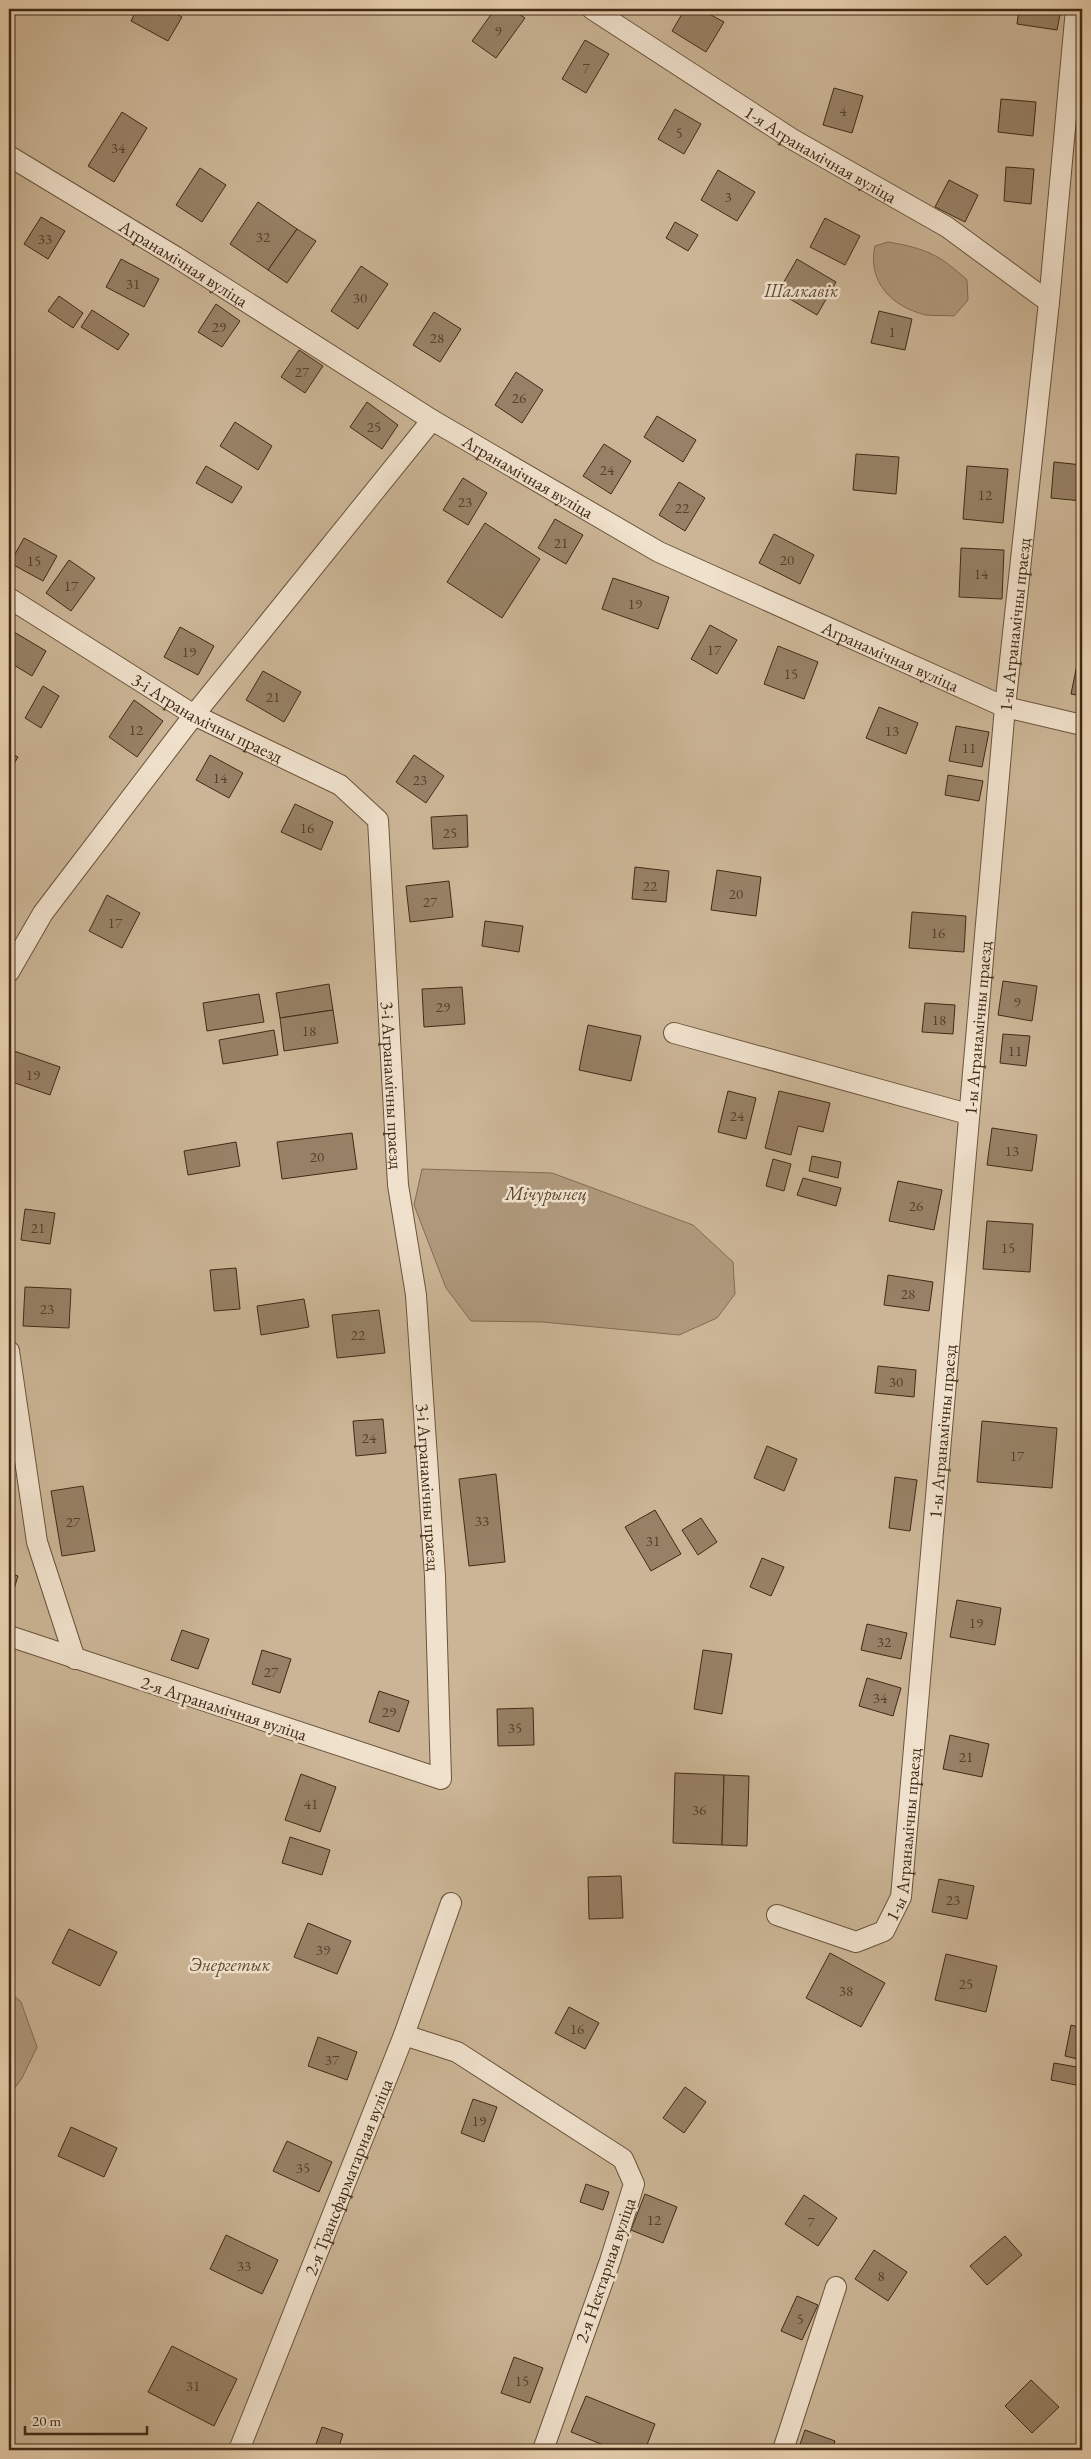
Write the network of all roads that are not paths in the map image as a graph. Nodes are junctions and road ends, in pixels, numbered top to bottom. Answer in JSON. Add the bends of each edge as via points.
{"nodes":[{"id":1,"x":592,"y":9,"type":"edge"},
{"id":2,"x":1076,"y":9,"type":"edge"},
{"id":3,"x":9,"y":156,"type":"edge"},
{"id":4,"x":1049,"y":302,"type":"junction"},
{"id":5,"x":432,"y":420,"type":"junction"},
{"id":6,"x":9,"y":598,"type":"edge"},
{"id":7,"x":1005,"y":707,"type":"junction"},
{"id":8,"x":194,"y":715,"type":"junction"},
{"id":9,"x":1082,"y":725,"type":"edge"},
{"id":10,"x":9,"y":972,"type":"edge"},
{"id":11,"x":674,"y":1033,"type":"dead end"},
{"id":12,"x":968,"y":1114,"type":"junction"},
{"id":13,"x":9,"y":1351,"type":"edge"},
{"id":14,"x":9,"y":1636,"type":"edge"},
{"id":15,"x":75,"y":1659,"type":"junction"},
{"id":16,"x":440,"y":1779,"type":"joint"},
{"id":17,"x":451,"y":1903,"type":"dead end"},
{"id":18,"x":777,"y":1915,"type":"dead end"},
{"id":19,"x":404,"y":2035,"type":"junction"},
{"id":20,"x":836,"y":2287,"type":"dead end"},
{"id":21,"x":239,"y":2450,"type":"edge"},
{"id":22,"x":543,"y":2450,"type":"edge"},
{"id":23,"x":783,"y":2450,"type":"edge"}],
"edges":[{"from":1,"to":4,"type":"lane","name":"1-я Агранамічная вуліца","via":[[792,138],[946,227]]},
{"from":2,"to":4,"type":"lane","name":"1-ы Агранамічны праезд"},
{"from":3,"to":5,"type":"lane","name":"Агранамічная вуліца","via":[[176,257]]},
{"from":4,"to":7,"type":"lane","name":"1-ы Агранамічны праезд"},
{"from":5,"to":7,"type":"lane","name":"Агранамічная вуліца","via":[[659,552]]},
{"from":5,"to":8,"type":"lane"},
{"from":6,"to":8,"type":"lane","name":"3-і Агранамічны праезд"},
{"from":7,"to":9,"type":"lane","name":"Агранамічная вуліца"},
{"from":7,"to":12,"type":"lane","name":"1-ы Агранамічны праезд"},
{"from":8,"to":10,"type":"lane","via":[[42,913]]},
{"from":8,"to":16,"type":"lane","name":"3-і Агранамічны праезд","via":[[340,786],[378,820],[398,1185],[416,1295],[435,1576]]},
{"from":11,"to":12,"type":"lane"},
{"from":12,"to":18,"type":"lane","name":"1-ы Агранамічны праезд","via":[[900,1897],[884,1932],[856,1942]]},
{"from":13,"to":15,"type":"lane","via":[[37,1542]]},
{"from":14,"to":15,"type":"lane","name":"2-я Агранамічная вуліца"},
{"from":15,"to":16,"type":"lane","name":"2-я Агранамічная вуліца"},
{"from":17,"to":19,"type":"lane","name":"2-я Трансфарматарная вуліца"},
{"from":19,"to":21,"type":"lane","name":"2-я Трансфарматарная вуліца"},
{"from":19,"to":22,"type":"lane","name":"2-я Нектарная вуліца","via":[[457,2052],[623,2160],[634,2184]]},
{"from":20,"to":23,"type":"lane"}]}
